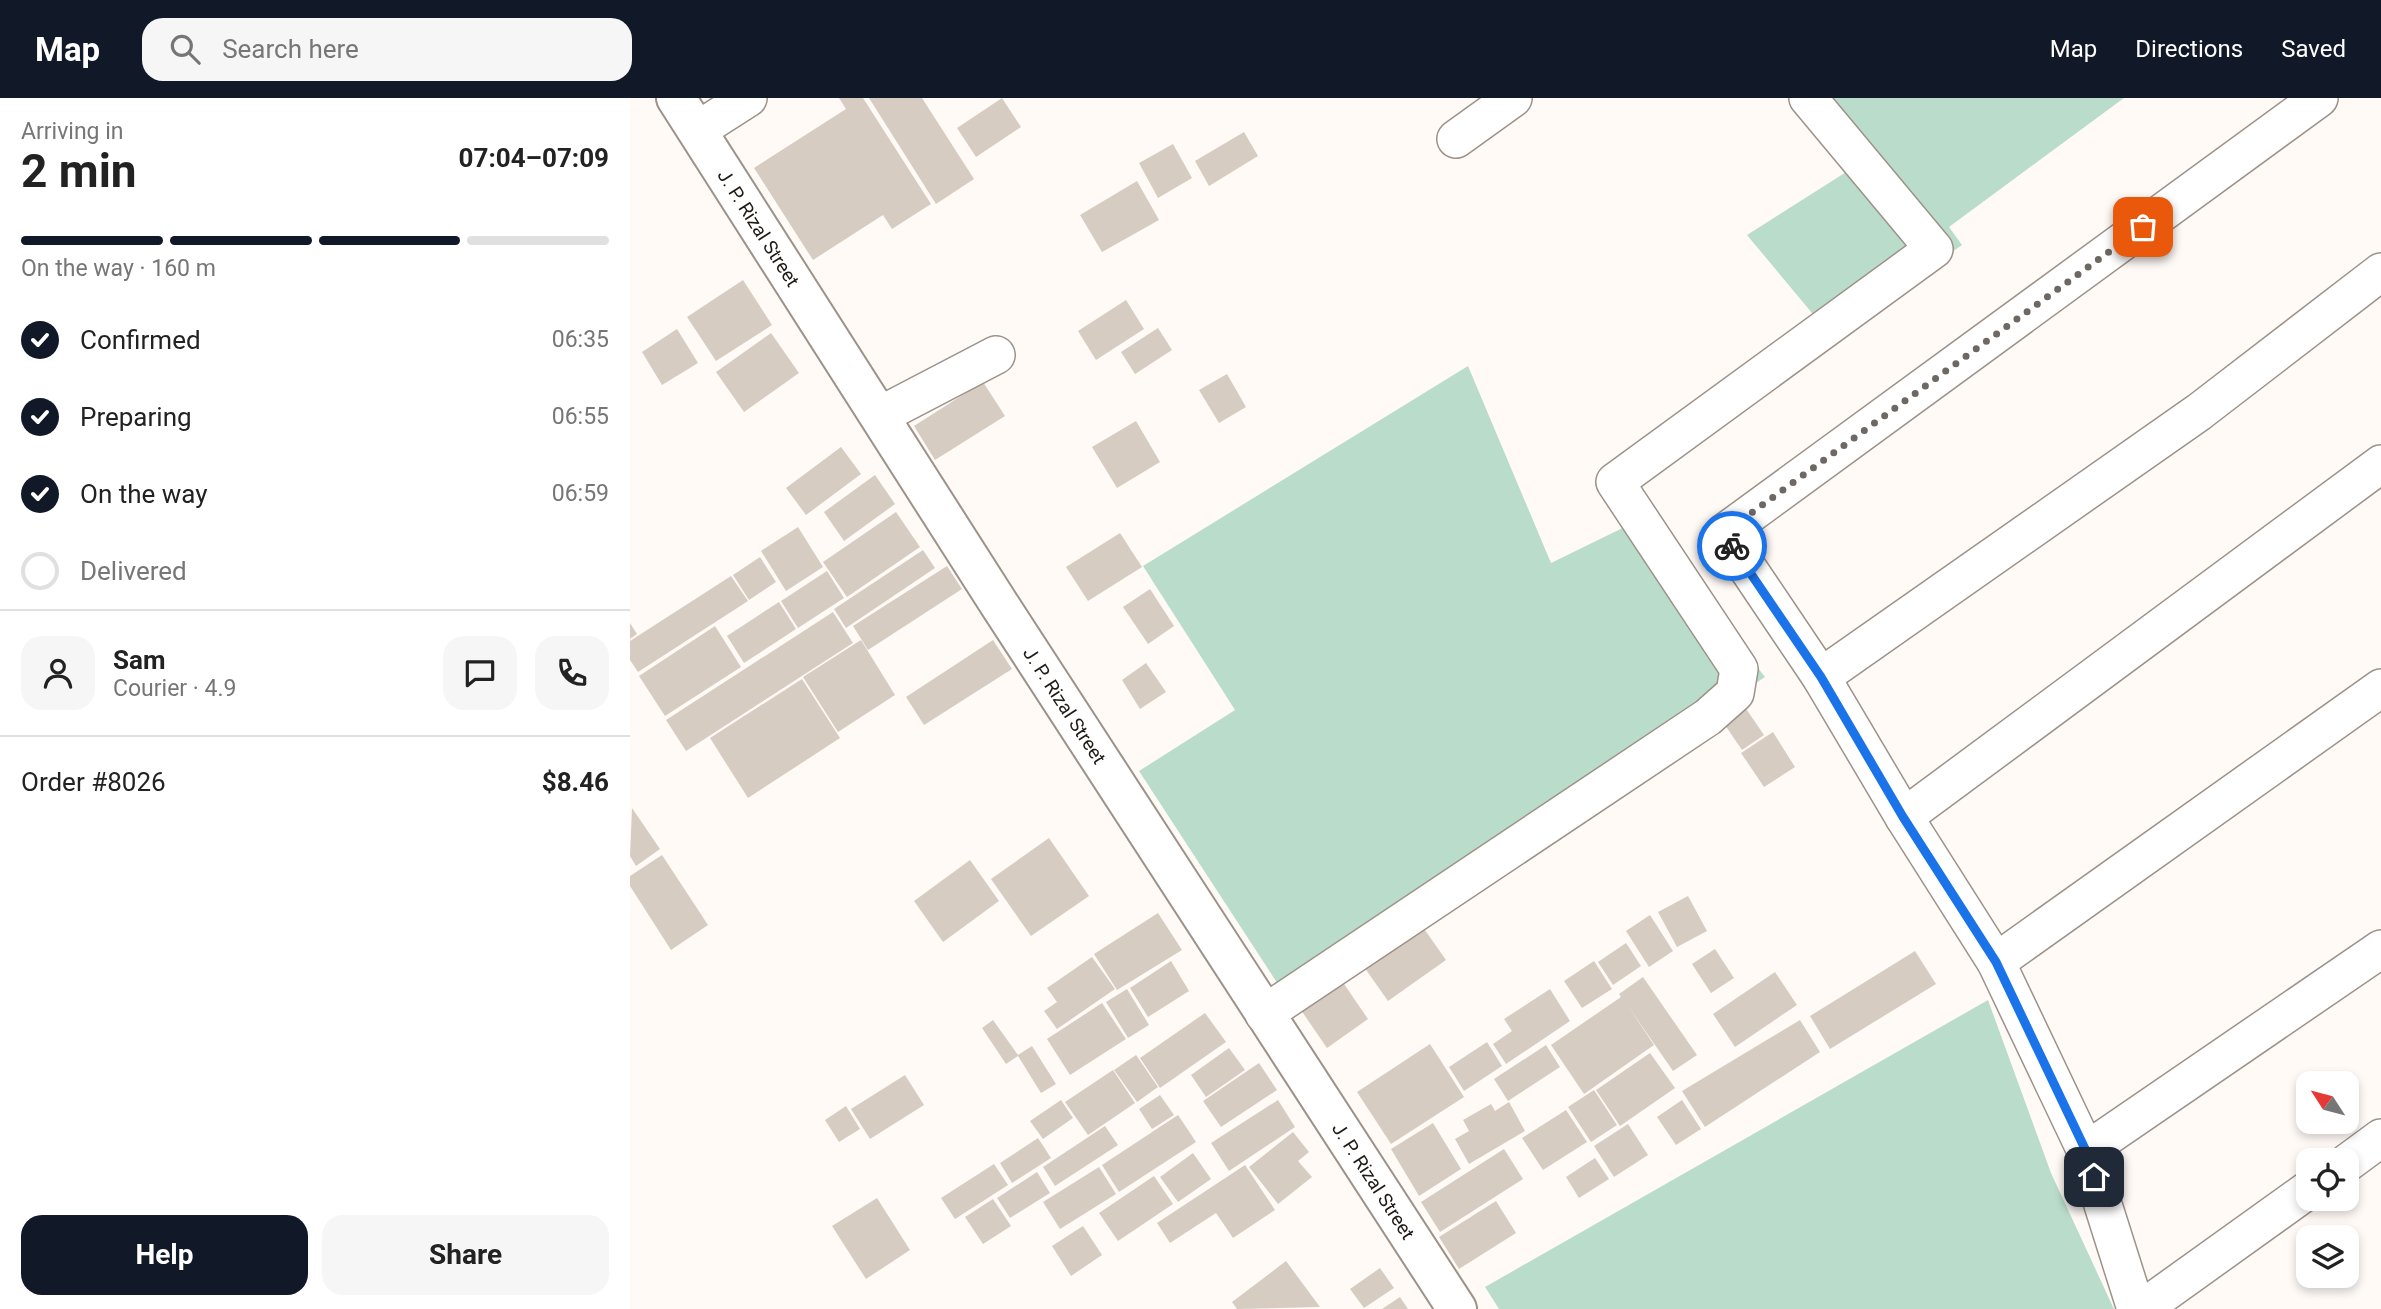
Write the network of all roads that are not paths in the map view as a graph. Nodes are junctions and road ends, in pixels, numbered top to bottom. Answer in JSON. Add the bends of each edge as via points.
{"nodes":[{"id":1,"x":676,"y":98,"type":"edge"},
{"id":2,"x":748,"y":98,"type":"edge"},
{"id":3,"x":1513,"y":98,"type":"edge"},
{"id":4,"x":1808,"y":98,"type":"edge"},
{"id":5,"x":2319,"y":98,"type":"edge"},
{"id":6,"x":698,"y":130,"type":"junction"},
{"id":7,"x":1456,"y":139,"type":"dead end"},
{"id":8,"x":2381,"y":272,"type":"edge"},
{"id":9,"x":996,"y":355,"type":"dead end"},
{"id":10,"x":881,"y":415,"type":"junction"},
{"id":11,"x":2381,"y":464,"type":"edge"},
{"id":12,"x":1821,"y":677,"type":"junction"},
{"id":13,"x":2381,"y":688,"type":"edge"},
{"id":14,"x":1903,"y":817,"type":"junction"},
{"id":15,"x":2381,"y":949,"type":"edge"},
{"id":16,"x":1996,"y":962,"type":"junction"},
{"id":17,"x":1264,"y":1014,"type":"junction"},
{"id":18,"x":2381,"y":1138,"type":"edge"},
{"id":19,"x":2086,"y":1151,"type":"junction"},
{"id":20,"x":2359,"y":1154,"type":"edge"},
{"id":21,"x":2296,"y":1199,"type":"edge"},
{"id":22,"x":1457,"y":1309,"type":"edge"},
{"id":23,"x":2136,"y":1309,"type":"edge"},
{"id":24,"x":2142,"y":1309,"type":"edge"}],
"edges":[{"from":1,"to":6,"type":"main road","name":"J. P. Rizal Street"},
{"from":2,"to":6,"type":"street"},
{"from":3,"to":7,"type":"street"},
{"from":4,"to":17,"type":"street","via":[[1934,249],[1615,482],[1739,669],[1735,692],[1708,717]]},
{"from":5,"to":12,"type":"street","via":[[1724,533]]},
{"from":6,"to":10,"type":"main road","name":"J. P. Rizal Street"},
{"from":8,"to":12,"type":"street","via":[[2199,412]]},
{"from":9,"to":10,"type":"street"},
{"from":10,"to":17,"type":"main road","name":"J. P. Rizal Street"},
{"from":11,"to":14,"type":"street"},
{"from":12,"to":14,"type":"street"},
{"from":13,"to":16,"type":"street"},
{"from":14,"to":16,"type":"street"},
{"from":15,"to":19,"type":"street"},
{"from":16,"to":19,"type":"street"},
{"from":17,"to":22,"type":"main road","name":"J. P. Rizal Street"},
{"from":18,"to":20,"type":"street"},
{"from":19,"to":23,"type":"street"},
{"from":21,"to":24,"type":"street"}]}
